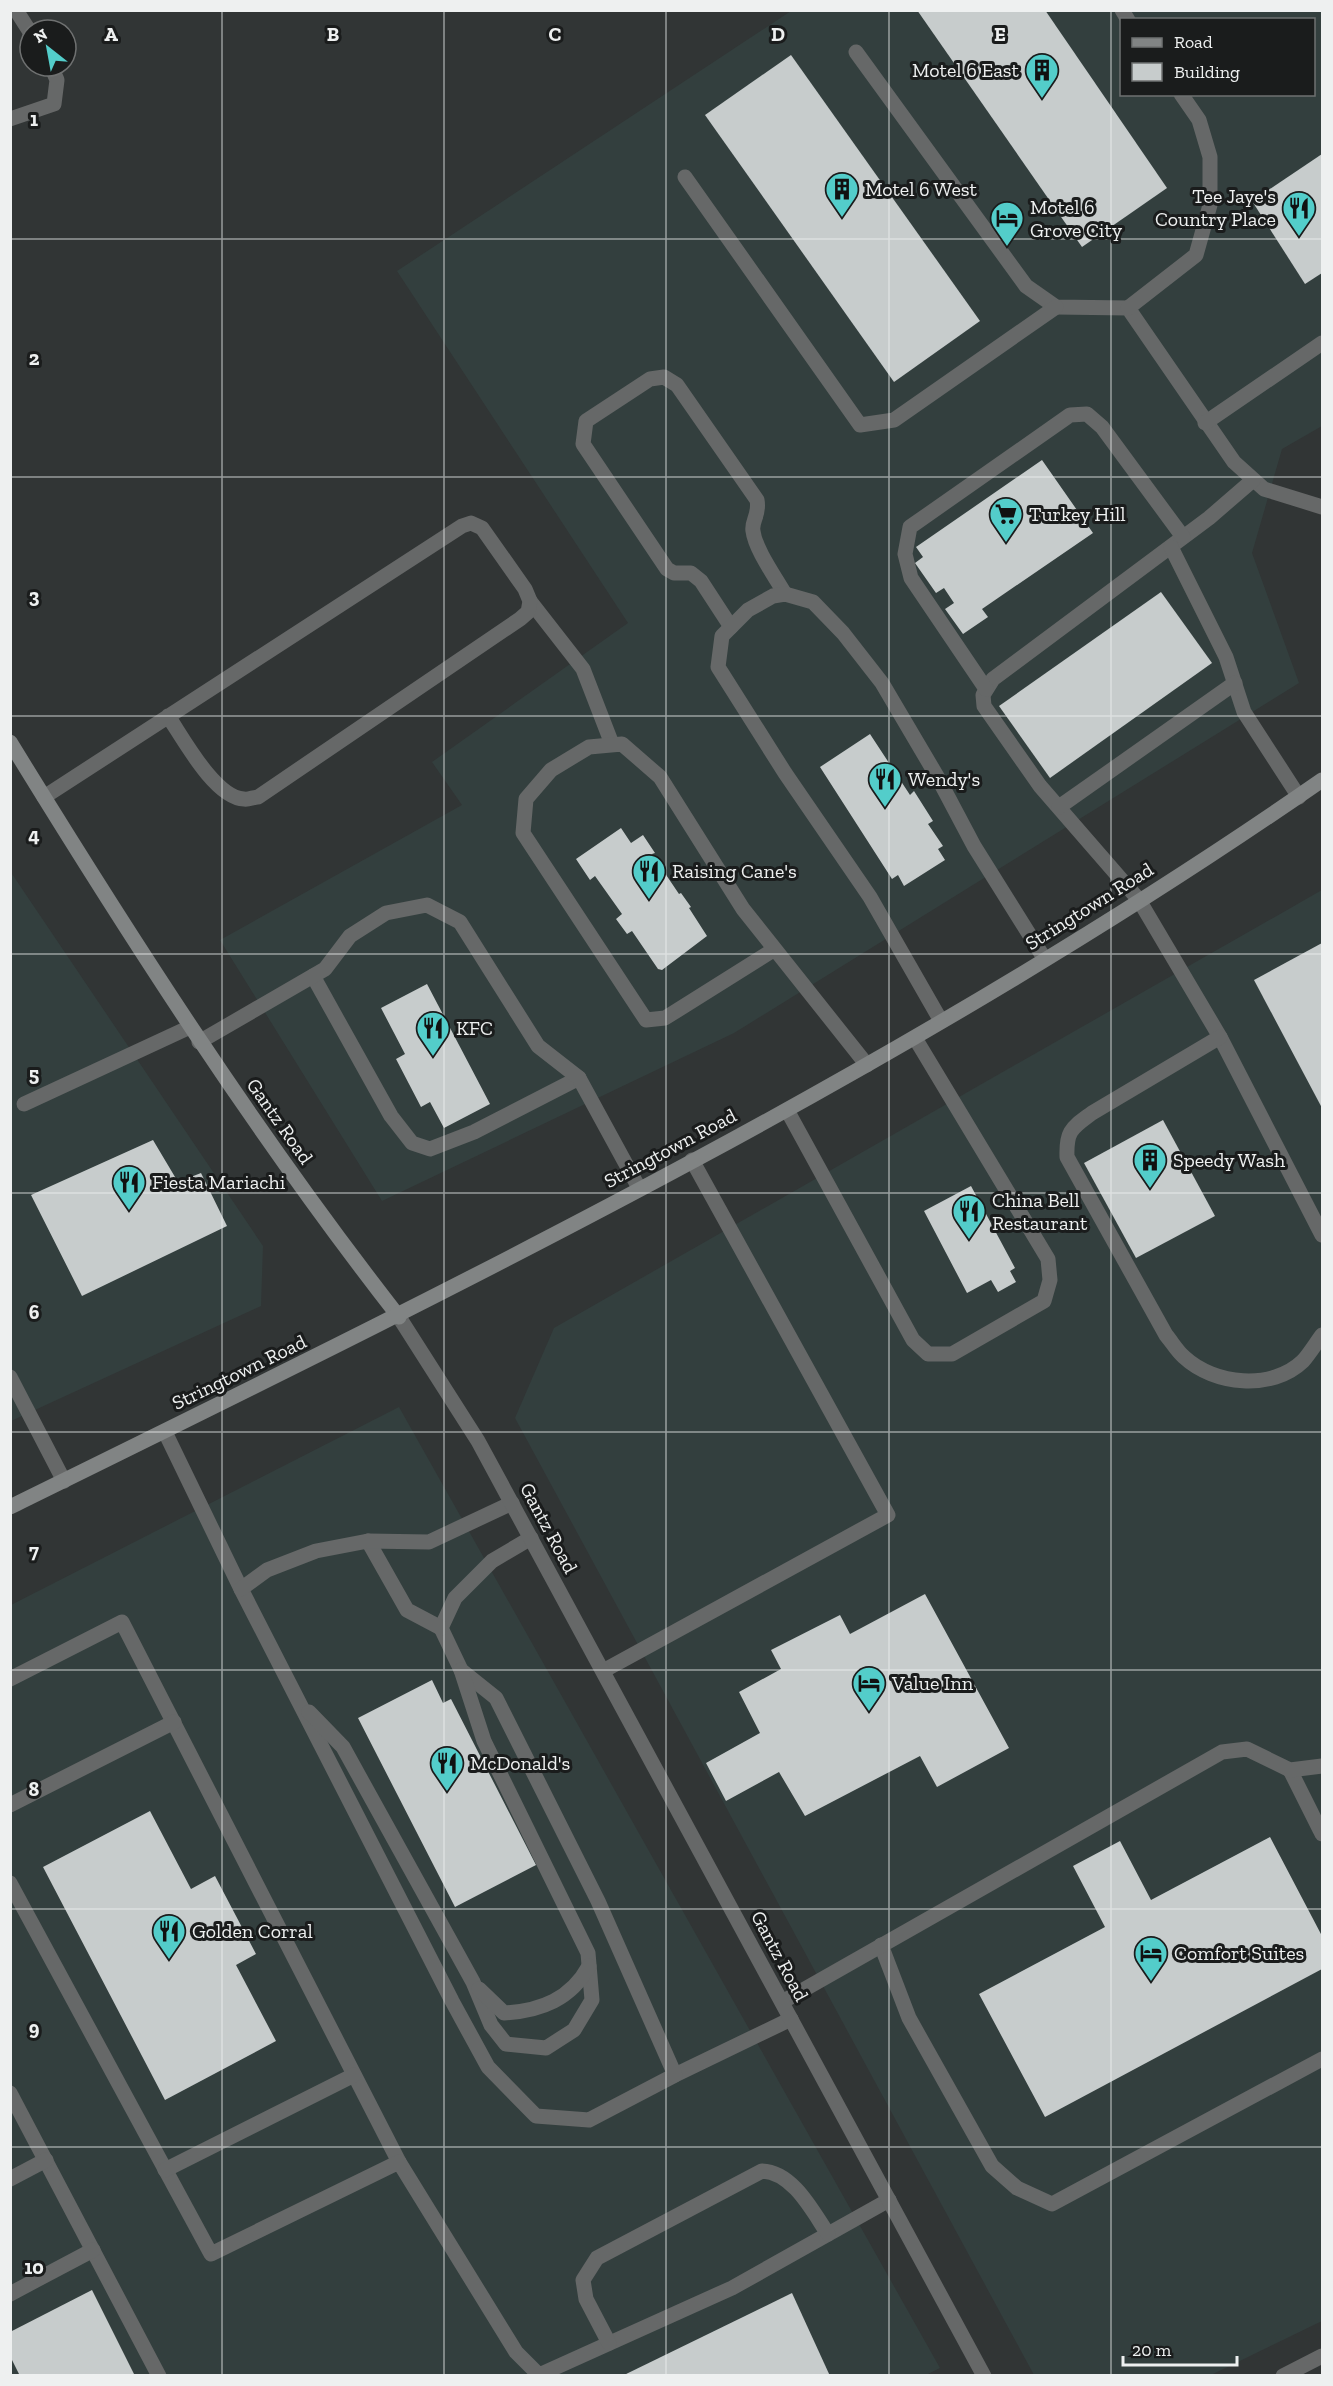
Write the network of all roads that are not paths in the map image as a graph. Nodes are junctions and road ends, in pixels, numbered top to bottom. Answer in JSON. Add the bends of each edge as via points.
{"nodes":[{"id":1,"x":856,"y":52,"type":"dead end"},
{"id":2,"x":56,"y":78,"type":"edge"},
{"id":3,"x":1182,"y":96,"type":"edge"},
{"id":4,"x":10,"y":119,"type":"edge"},
{"id":5,"x":685,"y":177,"type":"dead end"},
{"id":6,"x":1056,"y":308,"type":"junction"},
{"id":7,"x":1128,"y":308,"type":"junction"},
{"id":8,"x":1323,"y":343,"type":"edge"},
{"id":9,"x":1205,"y":423,"type":"junction"},
{"id":10,"x":1253,"y":480,"type":"junction"},
{"id":11,"x":1323,"y":507,"type":"edge"},
{"id":12,"x":1184,"y":537,"type":"junction"},
{"id":13,"x":1171,"y":547,"type":"junction"},
{"id":14,"x":785,"y":594,"type":"junction"},
{"id":15,"x":530,"y":601,"type":"junction"},
{"id":16,"x":731,"y":627,"type":"junction"},
{"id":17,"x":1235,"y":683,"type":"junction"},
{"id":18,"x":986,"y":689,"type":"junction"},
{"id":19,"x":168,"y":716,"type":"junction"},
{"id":20,"x":10,"y":742,"type":"edge"},
{"id":21,"x":612,"y":744,"type":"junction"},
{"id":22,"x":1323,"y":780,"type":"edge"},
{"id":23,"x":45,"y":797,"type":"junction"},
{"id":24,"x":1299,"y":797,"type":"junction"},
{"id":25,"x":1059,"y":807,"type":"junction"},
{"id":26,"x":1139,"y":900,"type":"junction"},
{"id":27,"x":775,"y":949,"type":"junction"},
{"id":28,"x":1044,"y":958,"type":"junction"},
{"id":29,"x":313,"y":976,"type":"junction"},
{"id":30,"x":941,"y":1021,"type":"junction"},
{"id":31,"x":190,"y":1027,"type":"junction"},
{"id":32,"x":1220,"y":1037,"type":"junction"},
{"id":33,"x":915,"y":1038,"type":"junction"},
{"id":34,"x":200,"y":1042,"type":"junction"},
{"id":35,"x":867,"y":1065,"type":"junction"},
{"id":36,"x":579,"y":1078,"type":"junction"},
{"id":37,"x":24,"y":1104,"type":"dead end"},
{"id":38,"x":787,"y":1110,"type":"junction"},
{"id":39,"x":692,"y":1160,"type":"junction"},
{"id":40,"x":639,"y":1188,"type":"junction"},
{"id":41,"x":1323,"y":1234,"type":"edge"},
{"id":42,"x":399,"y":1317,"type":"junction"},
{"id":43,"x":1323,"y":1335,"type":"edge"},
{"id":44,"x":10,"y":1377,"type":"edge"},
{"id":45,"x":165,"y":1432,"type":"junction"},
{"id":46,"x":64,"y":1481,"type":"junction"},
{"id":47,"x":512,"y":1503,"type":"junction"},
{"id":48,"x":10,"y":1507,"type":"edge"},
{"id":49,"x":531,"y":1538,"type":"junction"},
{"id":50,"x":368,"y":1541,"type":"junction"},
{"id":51,"x":241,"y":1589,"type":"junction"},
{"id":52,"x":441,"y":1628,"type":"junction"},
{"id":53,"x":460,"y":1670,"type":"junction"},
{"id":54,"x":603,"y":1671,"type":"junction"},
{"id":55,"x":10,"y":1679,"type":"edge"},
{"id":56,"x":298,"y":1701,"type":"junction"},
{"id":57,"x":174,"y":1722,"type":"junction"},
{"id":58,"x":1323,"y":1766,"type":"edge"},
{"id":59,"x":1290,"y":1770,"type":"junction"},
{"id":60,"x":10,"y":1805,"type":"edge"},
{"id":61,"x":1323,"y":1834,"type":"edge"},
{"id":62,"x":10,"y":1883,"type":"edge"},
{"id":63,"x":881,"y":1945,"type":"junction"},
{"id":64,"x":589,"y":1966,"type":"junction"},
{"id":65,"x":472,"y":1982,"type":"junction"},
{"id":66,"x":782,"y":2002,"type":"junction"},
{"id":67,"x":791,"y":2019,"type":"junction"},
{"id":68,"x":1323,"y":2060,"type":"edge"},
{"id":69,"x":675,"y":2074,"type":"junction"},
{"id":70,"x":354,"y":2075,"type":"junction"},
{"id":71,"x":10,"y":2092,"type":"edge"},
{"id":72,"x":46,"y":2160,"type":"junction"},
{"id":73,"x":399,"y":2162,"type":"junction"},
{"id":74,"x":165,"y":2170,"type":"junction"},
{"id":75,"x":10,"y":2179,"type":"edge"},
{"id":76,"x":889,"y":2200,"type":"junction"},
{"id":77,"x":828,"y":2234,"type":"junction"},
{"id":78,"x":93,"y":2250,"type":"junction"},
{"id":79,"x":10,"y":2294,"type":"edge"},
{"id":80,"x":609,"y":2343,"type":"junction"},
{"id":81,"x":1323,"y":2356,"type":"edge"},
{"id":82,"x":159,"y":2376,"type":"edge"},
{"id":83,"x":984,"y":2376,"type":"edge"},
{"id":84,"x":1283,"y":2376,"type":"edge"}],
"edges":[{"from":1,"to":6,"type":"street","via":[[1026,286]]},
{"from":2,"to":4,"type":"street","via":[[54,104]]},
{"from":3,"to":7,"type":"street","via":[[1199,120],[1210,157],[1210,205],[1196,255]]},
{"from":5,"to":6,"type":"street","via":[[860,425],[894,420]]},
{"from":6,"to":7,"type":"street"},
{"from":7,"to":9,"type":"street"},
{"from":8,"to":9,"type":"street"},
{"from":9,"to":10,"type":"street"},
{"from":10,"to":11,"type":"street","via":[[1264,489]]},
{"from":10,"to":12,"type":"street"},
{"from":12,"to":13,"type":"street"},
{"from":12,"to":18,"type":"street","via":[[1102,427],[1087,414],[1070,415],[910,527],[905,554],[911,578]]},
{"from":13,"to":17,"type":"street"},
{"from":13,"to":18,"type":"street","via":[[993,679]]},
{"from":14,"to":16,"type":"street","via":[[748,610]]},
{"from":14,"to":16,"type":"street","via":[[752,529],[759,512],[757,500],[677,386],[664,377],[650,379],[586,421],[583,444],[667,569],[691,573],[701,581]]},
{"from":14,"to":28,"type":"street","via":[[813,602],[882,683],[974,846]]},
{"from":15,"to":19,"type":"street","via":[[482,528],[471,523]]},
{"from":15,"to":19,"type":"street","via":[[528,612],[520,619],[258,797],[243,800],[229,794],[210,777]]},
{"from":15,"to":21,"type":"street","via":[[583,669]]},
{"from":16,"to":30,"type":"street","via":[[722,636],[718,667],[870,897]]},
{"from":17,"to":24,"type":"street","via":[[1244,712]]},
{"from":17,"to":25,"type":"street"},
{"from":18,"to":25,"type":"street","via":[[984,706]]},
{"from":19,"to":23,"type":"street"},
{"from":20,"to":23,"type":"main road","name":"Gantz Road"},
{"from":21,"to":27,"type":"street","via":[[622,744],[660,777],[743,909]]},
{"from":21,"to":27,"type":"street","via":[[589,747],[550,770],[526,799],[523,833],[646,1020],[665,1017]]},
{"from":22,"to":24,"type":"main road","name":"Stringtown Road"},
{"from":23,"to":31,"type":"main road","name":"Gantz Road"},
{"from":24,"to":26,"type":"main road","name":"Stringtown Road"},
{"from":25,"to":26,"type":"street"},
{"from":26,"to":28,"type":"main road","name":"Stringtown Road"},
{"from":26,"to":32,"type":"street"},
{"from":27,"to":35,"type":"street"},
{"from":28,"to":30,"type":"main road","name":"Stringtown Road"},
{"from":29,"to":34,"type":"street"},
{"from":29,"to":36,"type":"street","via":[[325,969],[350,936],[377,919],[428,905],[460,922],[538,1046]]},
{"from":29,"to":36,"type":"street","via":[[391,1116],[412,1143],[430,1149],[474,1132]]},
{"from":30,"to":33,"type":"main road","name":"Stringtown Road"},
{"from":31,"to":34,"type":"main road","name":"Gantz Road"},
{"from":31,"to":37,"type":"street"},
{"from":32,"to":41,"type":"street"},
{"from":32,"to":43,"type":"street","via":[[1072,1128],[1067,1138],[1067,1157],[1166,1335],[1184,1357],[1214,1377],[1251,1381],[1284,1374],[1302,1361]]},
{"from":33,"to":35,"type":"main road","name":"Stringtown Road"},
{"from":33,"to":38,"type":"street","via":[[1048,1258],[1050,1280],[1044,1301],[952,1354],[928,1354],[913,1340]]},
{"from":34,"to":42,"type":"main road","name":"Gantz Road","via":[[331,1230]]},
{"from":35,"to":38,"type":"main road","name":"Stringtown Road"},
{"from":36,"to":40,"type":"street"},
{"from":38,"to":39,"type":"main road","name":"Stringtown Road"},
{"from":39,"to":40,"type":"main road","name":"Stringtown Road"},
{"from":39,"to":54,"type":"street","via":[[888,1515]]},
{"from":40,"to":42,"type":"main road","name":"Stringtown Road"},
{"from":42,"to":45,"type":"main road","name":"Stringtown Road"},
{"from":42,"to":47,"type":"street","name":"Gantz Road","via":[[478,1441]]},
{"from":44,"to":46,"type":"street"},
{"from":45,"to":46,"type":"main road","name":"Stringtown Road"},
{"from":45,"to":51,"type":"street"},
{"from":46,"to":48,"type":"main road","name":"Stringtown Road"},
{"from":47,"to":49,"type":"street","name":"Gantz Road"},
{"from":47,"to":50,"type":"street","via":[[429,1542]]},
{"from":49,"to":52,"type":"street","via":[[492,1561],[462,1590]]},
{"from":49,"to":54,"type":"street","name":"Gantz Road"},
{"from":50,"to":51,"type":"street","via":[[316,1551],[267,1570]]},
{"from":50,"to":52,"type":"street","via":[[407,1610]]},
{"from":51,"to":56,"type":"street"},
{"from":52,"to":53,"type":"street"},
{"from":53,"to":64,"type":"street","via":[[484,1742],[588,1953]]},
{"from":53,"to":69,"type":"street","via":[[496,1698],[598,1901]]},
{"from":54,"to":66,"type":"street","name":"Gantz Road"},
{"from":55,"to":57,"type":"street","via":[[122,1622]]},
{"from":56,"to":65,"type":"street","via":[[343,1747]]},
{"from":56,"to":69,"type":"street","via":[[488,2067],[536,2116],[589,2120]]},
{"from":57,"to":60,"type":"street"},
{"from":57,"to":70,"type":"street"},
{"from":58,"to":59,"type":"street"},
{"from":59,"to":61,"type":"street"},
{"from":59,"to":63,"type":"street","via":[[1246,1749],[1222,1752]]},
{"from":62,"to":74,"type":"street"},
{"from":63,"to":66,"type":"street"},
{"from":63,"to":68,"type":"street","via":[[909,2018],[992,2166],[1017,2188],[1053,2204]]},
{"from":64,"to":65,"type":"street","via":[[580,1982],[559,1999],[529,2012],[504,2013]]},
{"from":64,"to":65,"type":"street","via":[[592,2000],[574,2030],[546,2048],[506,2044],[491,2025]]},
{"from":66,"to":67,"type":"street","name":"Gantz Road"},
{"from":67,"to":69,"type":"street"},
{"from":67,"to":76,"type":"street","name":"Gantz Road"},
{"from":70,"to":73,"type":"street"},
{"from":70,"to":74,"type":"street"},
{"from":71,"to":72,"type":"street"},
{"from":72,"to":75,"type":"street"},
{"from":72,"to":78,"type":"street"},
{"from":73,"to":74,"type":"street","via":[[211,2254]]},
{"from":73,"to":80,"type":"street","via":[[516,2352],[539,2375]]},
{"from":76,"to":77,"type":"street"},
{"from":76,"to":83,"type":"street","name":"Gantz Road"},
{"from":77,"to":80,"type":"street","via":[[732,2288]]},
{"from":77,"to":80,"type":"street","via":[[804,2199],[782,2177],[762,2171],[597,2259],[583,2280],[586,2299]]},
{"from":78,"to":79,"type":"street"},
{"from":78,"to":82,"type":"street"},
{"from":81,"to":84,"type":"street"}]}
